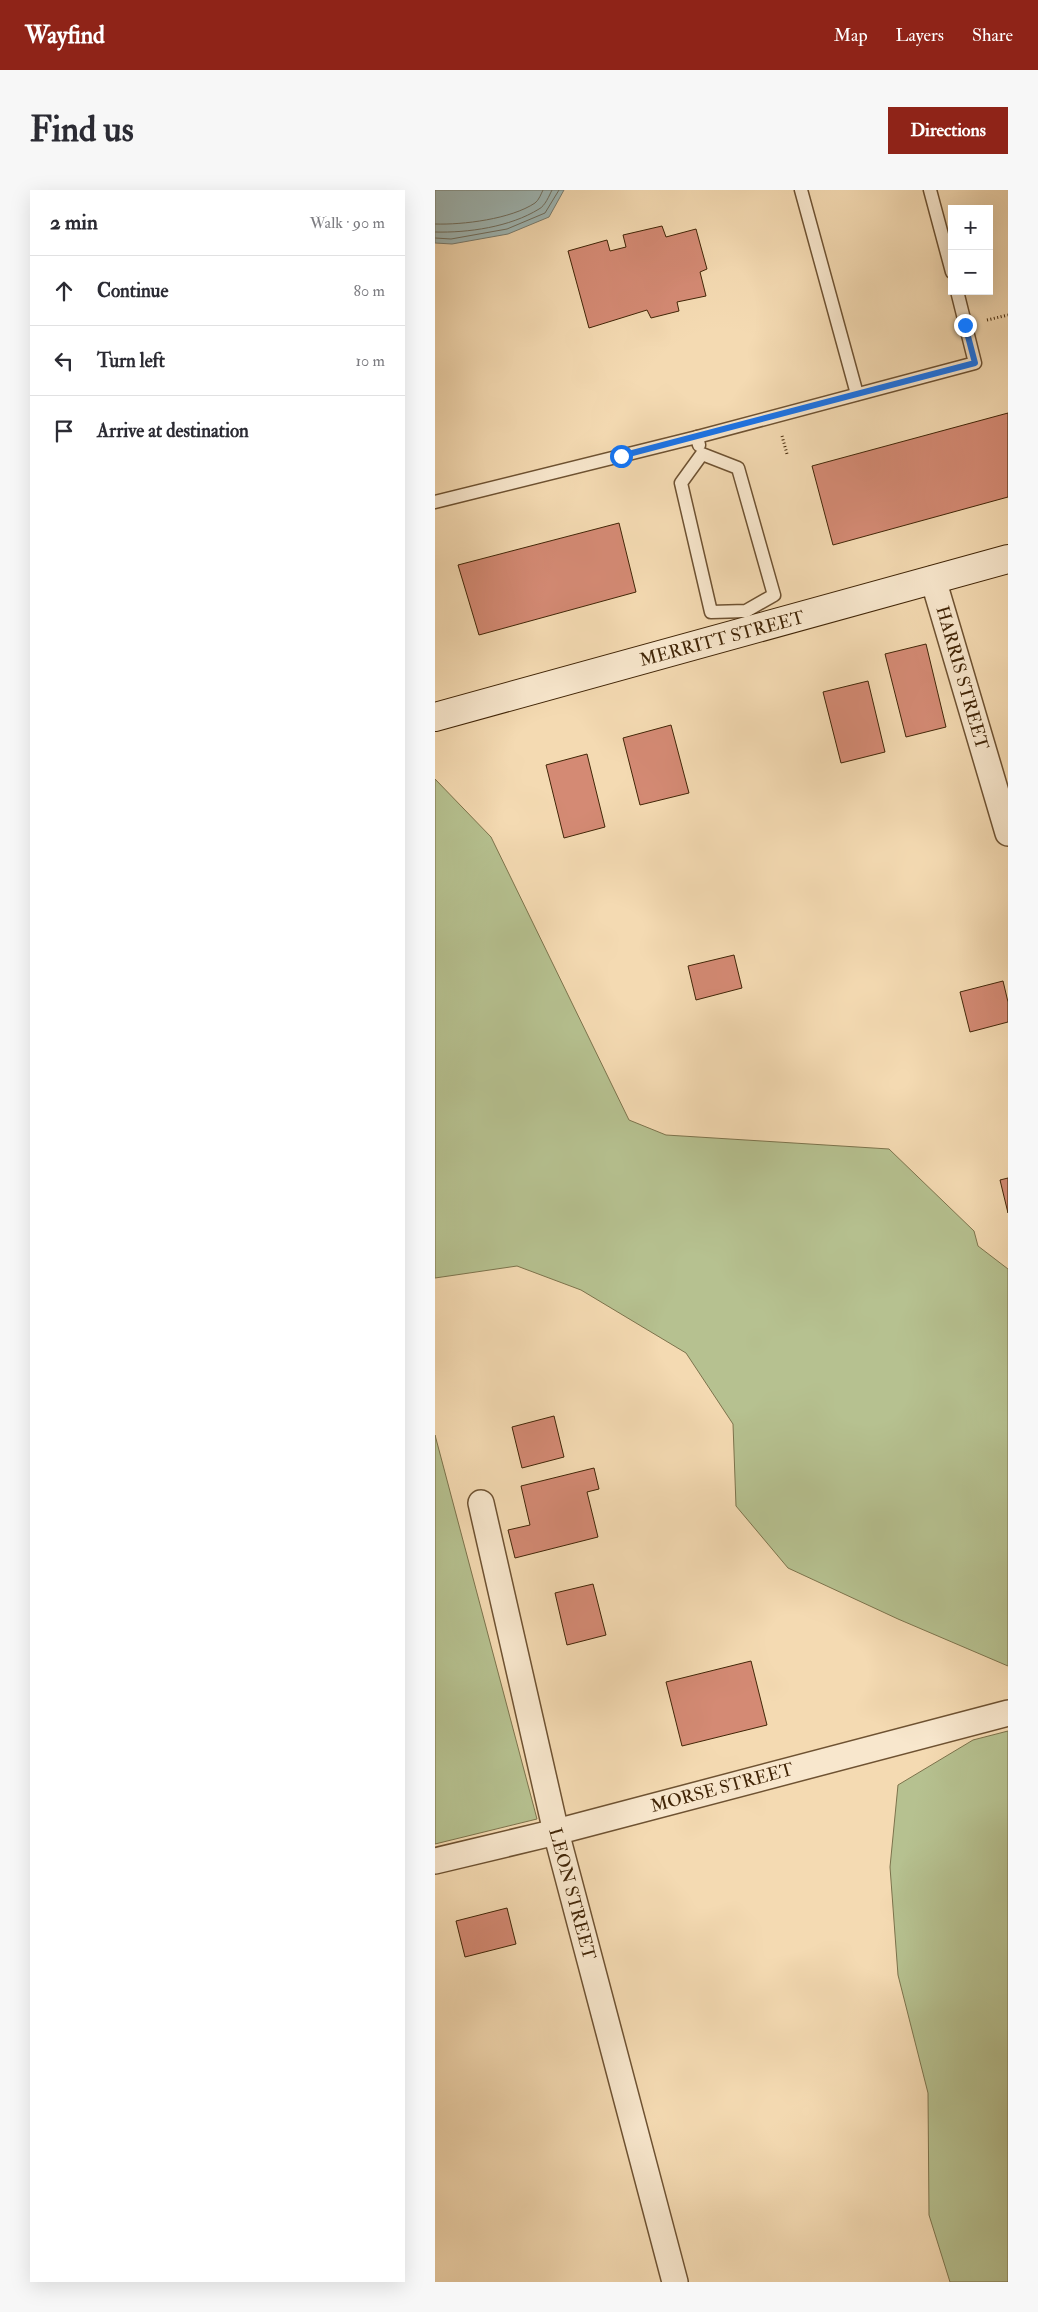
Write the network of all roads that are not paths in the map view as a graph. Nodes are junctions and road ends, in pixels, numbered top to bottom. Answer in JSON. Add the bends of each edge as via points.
{"nodes":[{"id":1,"x":801,"y":190,"type":"edge"},
{"id":2,"x":930,"y":190,"type":"edge"},
{"id":3,"x":948,"y":257,"type":"edge"},
{"id":4,"x":958,"y":295,"type":"edge"},
{"id":5,"x":857,"y":394,"type":"junction"},
{"id":6,"x":697,"y":437,"type":"junction"},
{"id":7,"x":702,"y":454,"type":"junction"},
{"id":8,"x":435,"y":502,"type":"edge"},
{"id":9,"x":1008,"y":559,"type":"edge"},
{"id":10,"x":933,"y":579,"type":"junction"},
{"id":11,"x":749,"y":621,"type":"junction"},
{"id":12,"x":435,"y":717,"type":"edge"},
{"id":13,"x":1008,"y":833,"type":"edge"},
{"id":14,"x":481,"y":1503,"type":"dead end"},
{"id":15,"x":1008,"y":1713,"type":"edge"},
{"id":16,"x":556,"y":1832,"type":"junction"},
{"id":17,"x":435,"y":1861,"type":"edge"},
{"id":18,"x":675,"y":2282,"type":"edge"}],
"edges":[{"from":1,"to":5,"type":"lane"},
{"from":2,"to":3,"type":"lane"},
{"from":4,"to":5,"type":"lane","via":[[975,363]]},
{"from":5,"to":6,"type":"lane"},
{"from":6,"to":7,"type":"lane"},
{"from":6,"to":8,"type":"lane"},
{"from":7,"to":11,"type":"lane","via":[[738,468],[774,594]]},
{"from":7,"to":11,"type":"lane","via":[[681,483],[711,612]]},
{"from":9,"to":10,"type":"street","name":"MERRITT STREET"},
{"from":10,"to":11,"type":"street","name":"MERRITT STREET"},
{"from":10,"to":13,"type":"street","name":"HARRIS STREET"},
{"from":11,"to":12,"type":"street","name":"MERRITT STREET"},
{"from":14,"to":16,"type":"street","name":"LEON STREET"},
{"from":15,"to":16,"type":"street","name":"MORSE STREET"},
{"from":16,"to":17,"type":"street","name":"MORSE STREET"},
{"from":16,"to":18,"type":"street","name":"LEON STREET"}]}
